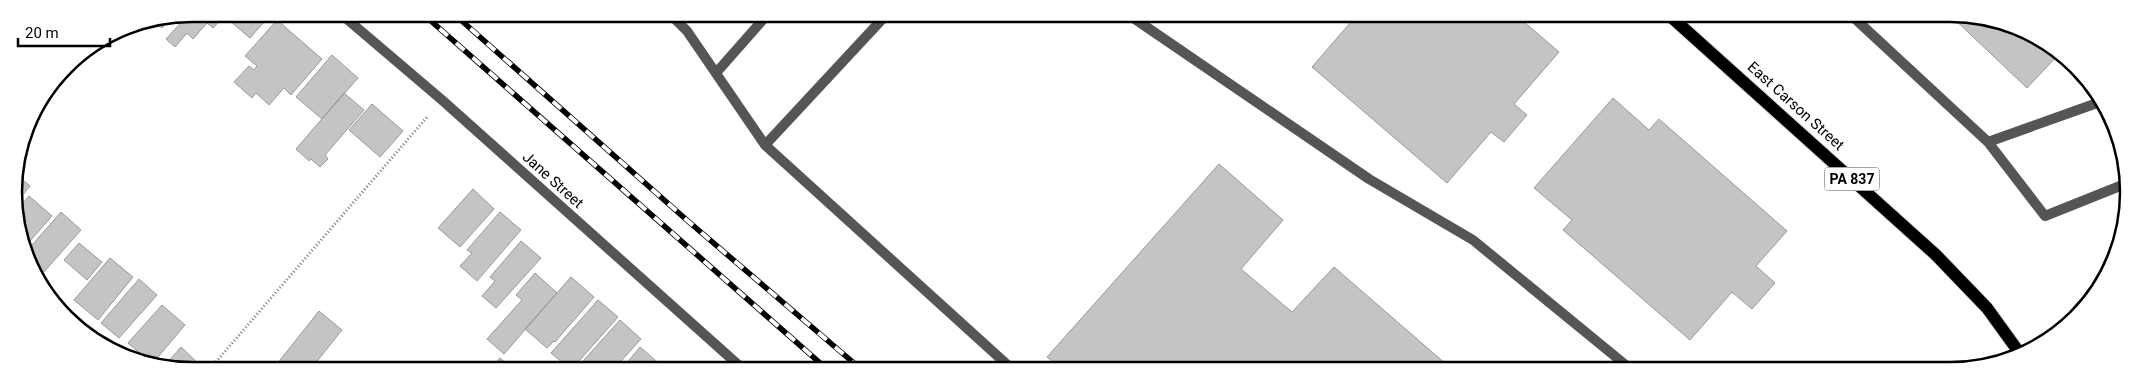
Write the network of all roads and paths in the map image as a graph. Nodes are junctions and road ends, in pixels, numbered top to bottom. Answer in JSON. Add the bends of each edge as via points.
{"nodes":[{"id":1,"x":351,"y":23,"type":"edge"},
{"id":2,"x":679,"y":23,"type":"edge"},
{"id":3,"x":760,"y":23,"type":"edge"},
{"id":4,"x":879,"y":23,"type":"edge"},
{"id":5,"x":1142,"y":23,"type":"edge"},
{"id":6,"x":1678,"y":23,"type":"edge"},
{"id":7,"x":1860,"y":23,"type":"edge"},
{"id":8,"x":716,"y":73,"type":"junction"},
{"id":9,"x":442,"y":100,"type":"junction"},
{"id":10,"x":2095,"y":104,"type":"edge"},
{"id":11,"x":1988,"y":142,"type":"junction"},
{"id":12,"x":765,"y":145,"type":"junction"},
{"id":13,"x":2119,"y":186,"type":"edge"},
{"id":14,"x":2017,"y":349,"type":"edge"},
{"id":15,"x":216,"y":362,"type":"edge"},
{"id":16,"x":735,"y":362,"type":"edge"},
{"id":17,"x":1004,"y":362,"type":"edge"},
{"id":18,"x":1622,"y":362,"type":"edge"}],
"edges":[{"from":1,"to":9,"type":"street","name":"Jane Street"},
{"from":2,"to":8,"type":"street"},
{"from":3,"to":8,"type":"street"},
{"from":4,"to":12,"type":"street"},
{"from":5,"to":18,"type":"street","via":[[1369,179],[1473,240]]},
{"from":6,"to":14,"type":"main road","name":"East Carson Street","number":"PA 837","via":[[1936,254],[1987,308]]},
{"from":7,"to":11,"type":"street"},
{"from":8,"to":12,"type":"street"},
{"from":9,"to":15,"type":"path"},
{"from":9,"to":16,"type":"street","name":"Jane Street"},
{"from":10,"to":11,"type":"street"},
{"from":11,"to":13,"type":"street","via":[[2045,216]]},
{"from":12,"to":17,"type":"street"}]}
